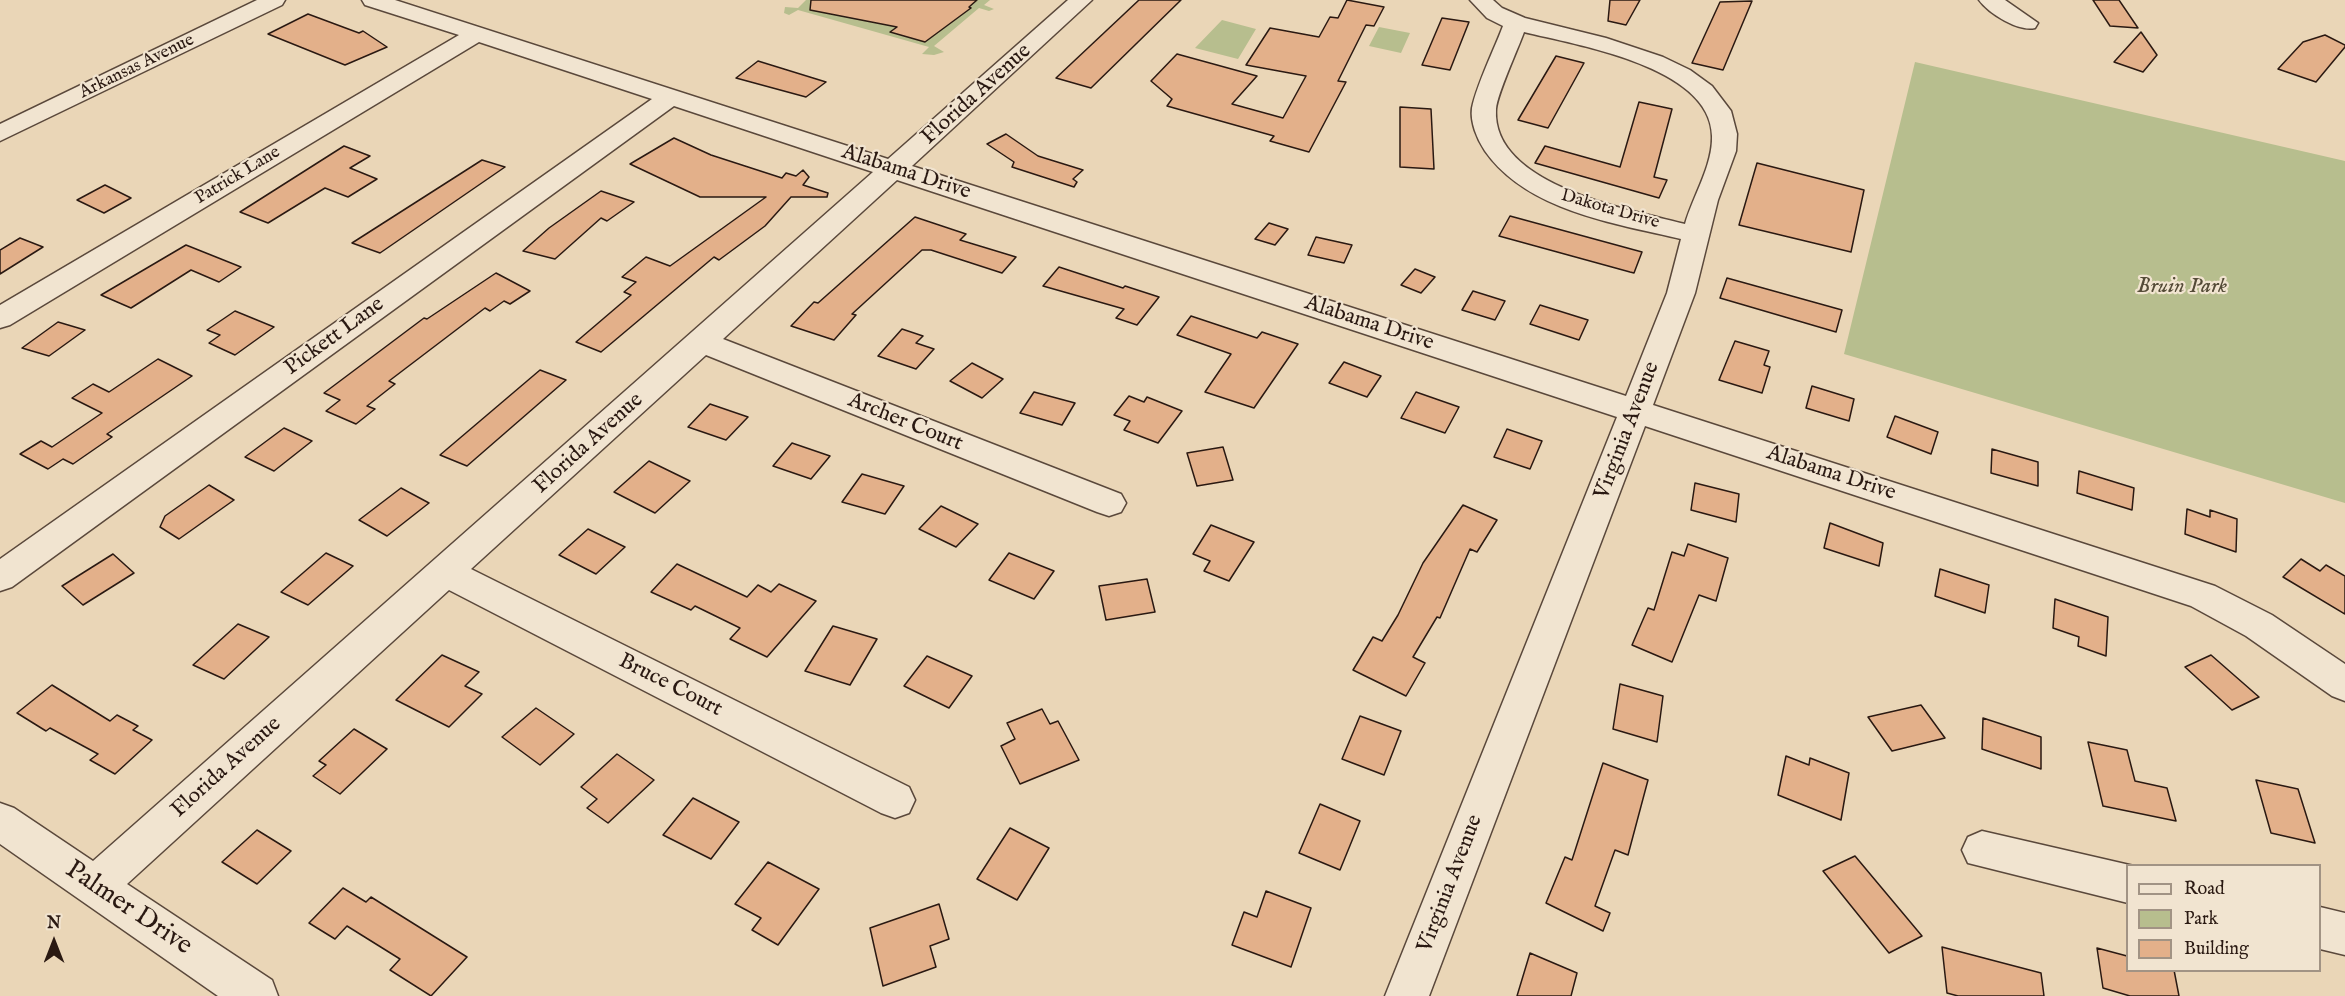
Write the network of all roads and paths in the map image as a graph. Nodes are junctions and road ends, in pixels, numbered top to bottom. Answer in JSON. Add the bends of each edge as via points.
{"nodes":[{"id":1,"x":274,"y":0,"type":"edge"},
{"id":2,"x":374,"y":0,"type":"edge"},
{"id":3,"x":1081,"y":0,"type":"edge"},
{"id":4,"x":1481,"y":0,"type":"edge"},
{"id":5,"x":1990,"y":0,"type":"edge"},
{"id":6,"x":1516,"y":22,"type":"junction"},
{"id":7,"x":2028,"y":23,"type":"dead end"},
{"id":8,"x":477,"y":34,"type":"junction"},
{"id":9,"x":671,"y":97,"type":"junction"},
{"id":10,"x":0,"y":134,"type":"edge"},
{"id":11,"x":894,"y":169,"type":"junction"},
{"id":12,"x":1697,"y":235,"type":"junction"},
{"id":13,"x":0,"y":318,"type":"edge"},
{"id":14,"x":702,"y":342,"type":"junction"},
{"id":15,"x":1636,"y":411,"type":"junction"},
{"id":16,"x":1109,"y":503,"type":"dead end"},
{"id":17,"x":445,"y":572,"type":"junction"},
{"id":18,"x":0,"y":577,"type":"edge"},
{"id":19,"x":2345,"y":685,"type":"edge"},
{"id":20,"x":895,"y":800,"type":"dead end"},
{"id":21,"x":0,"y":821,"type":"edge"},
{"id":22,"x":1982,"y":850,"type":"dead end"},
{"id":23,"x":2126,"y":883,"type":"edge"},
{"id":24,"x":95,"y":886,"type":"junction"},
{"id":25,"x":2321,"y":928,"type":"edge"},
{"id":26,"x":2345,"y":934,"type":"edge"},
{"id":27,"x":256,"y":996,"type":"edge"},
{"id":28,"x":1407,"y":996,"type":"edge"}],
"edges":[{"from":1,"to":10,"type":"street","name":"Arkansas Avenue"},
{"from":2,"to":8,"type":"street","name":"Alabama Drive"},
{"from":3,"to":11,"type":"street","name":"Florida Avenue"},
{"from":4,"to":6,"type":"street","name":"Virginia Avenue","via":[[1494,12]]},
{"from":5,"to":7,"type":"street"},
{"from":6,"to":12,"type":"street","name":"Virginia Avenue","via":[[1644,57],[1683,77],[1711,102],[1724,128],[1724,148]]},
{"from":6,"to":12,"type":"street","name":"Dakota Drive","via":[[1484,109],[1483,123],[1497,154],[1529,181],[1551,193]]},
{"from":8,"to":9,"type":"street","name":"Alabama Drive"},
{"from":8,"to":13,"type":"street","name":"Patrick Lane"},
{"from":9,"to":11,"type":"street","name":"Alabama Drive"},
{"from":9,"to":18,"type":"street","name":"Pickett Lane"},
{"from":11,"to":14,"type":"street","name":"Florida Avenue"},
{"from":11,"to":15,"type":"street","name":"Alabama Drive"},
{"from":12,"to":15,"type":"street","name":"Virginia Avenue","via":[[1681,293]]},
{"from":14,"to":16,"type":"street","name":"Archer Court"},
{"from":14,"to":17,"type":"street","name":"Florida Avenue"},
{"from":15,"to":19,"type":"street","name":"Alabama Drive","via":[[2203,596],[2274,632]]},
{"from":15,"to":28,"type":"street","name":"Virginia Avenue"},
{"from":17,"to":20,"type":"street","name":"Bruce Court"},
{"from":17,"to":24,"type":"street","name":"Florida Avenue"},
{"from":21,"to":24,"type":"street","name":"Palmer Drive"},
{"from":22,"to":23,"type":"street"},
{"from":24,"to":27,"type":"street","name":"Palmer Drive"},
{"from":25,"to":26,"type":"street"}]}
